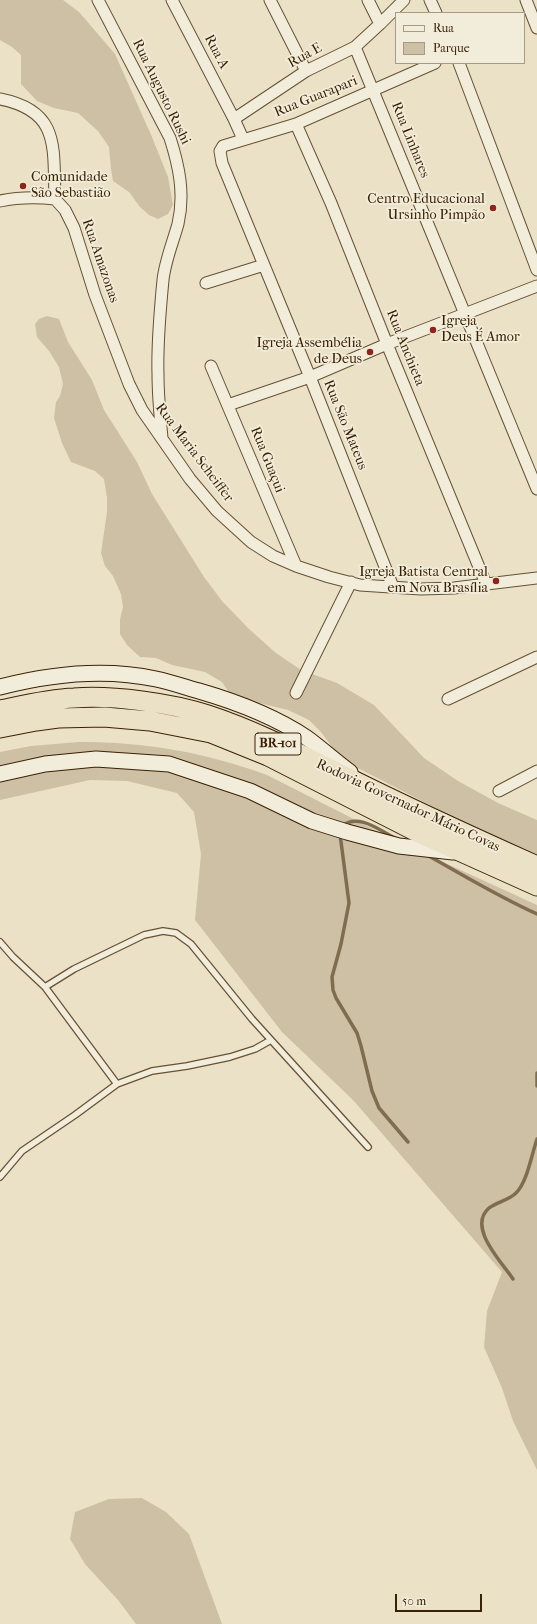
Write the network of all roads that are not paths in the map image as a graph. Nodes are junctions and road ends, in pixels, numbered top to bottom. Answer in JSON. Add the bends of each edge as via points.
{"nodes":[{"id":1,"x":98,"y":0,"type":"edge"},
{"id":2,"x":172,"y":0,"type":"edge"},
{"id":3,"x":270,"y":0,"type":"edge"},
{"id":4,"x":368,"y":0,"type":"edge"},
{"id":5,"x":404,"y":0,"type":"edge"},
{"id":6,"x":430,"y":0,"type":"edge"},
{"id":7,"x":526,"y":0,"type":"edge"},
{"id":8,"x":436,"y":12,"type":"edge"},
{"id":9,"x":380,"y":24,"type":"junction"},
{"id":10,"x":533,"y":24,"type":"edge"},
{"id":11,"x":355,"y":47,"type":"junction"},
{"id":12,"x":433,"y":64,"type":"edge"},
{"id":13,"x":459,"y":64,"type":"edge"},
{"id":14,"x":306,"y":71,"type":"junction"},
{"id":15,"x":373,"y":90,"type":"junction"},
{"id":16,"x":0,"y":99,"type":"edge"},
{"id":17,"x":234,"y":119,"type":"junction"},
{"id":18,"x":296,"y":124,"type":"junction"},
{"id":19,"x":244,"y":140,"type":"junction"},
{"id":20,"x":222,"y":163,"type":"joint"},
{"id":21,"x":55,"y":199,"type":"junction"},
{"id":22,"x":0,"y":201,"type":"edge"},
{"id":23,"x":264,"y":264,"type":"junction"},
{"id":24,"x":537,"y":270,"type":"edge"},
{"id":25,"x":206,"y":283,"type":"dead end"},
{"id":26,"x":537,"y":286,"type":"edge"},
{"id":27,"x":465,"y":314,"type":"junction"},
{"id":28,"x":113,"y":344,"type":"joint"},
{"id":29,"x":387,"y":344,"type":"junction"},
{"id":30,"x":211,"y":366,"type":"dead end"},
{"id":31,"x":310,"y":377,"type":"junction"},
{"id":32,"x":228,"y":405,"type":"junction"},
{"id":33,"x":162,"y":440,"type":"junction"},
{"id":34,"x":537,"y":489,"type":"edge"},
{"id":35,"x":296,"y":566,"type":"junction"},
{"id":36,"x":537,"y":578,"type":"edge"},
{"id":37,"x":351,"y":582,"type":"junction"},
{"id":38,"x":486,"y":584,"type":"junction"},
{"id":39,"x":393,"y":587,"type":"junction"},
{"id":40,"x":537,"y":657,"type":"edge"},
{"id":41,"x":0,"y":686,"type":"edge"},
{"id":42,"x":296,"y":693,"type":"dead end"},
{"id":43,"x":448,"y":699,"type":"dead end"},
{"id":44,"x":0,"y":710,"type":"edge"},
{"id":45,"x":0,"y":728,"type":"edge"},
{"id":46,"x":537,"y":772,"type":"edge"},
{"id":47,"x":0,"y":774,"type":"edge"},
{"id":48,"x":370,"y":788,"type":"junction"},
{"id":49,"x":499,"y":791,"type":"dead end"},
{"id":50,"x":462,"y":853,"type":"junction"},
{"id":51,"x":537,"y":866,"type":"edge"},
{"id":52,"x":537,"y":886,"type":"edge"},
{"id":53,"x":0,"y":942,"type":"edge"},
{"id":54,"x":45,"y":987,"type":"junction"},
{"id":55,"x":271,"y":1040,"type":"junction"},
{"id":56,"x":117,"y":1084,"type":"junction"},
{"id":57,"x":368,"y":1148,"type":"dead end"},
{"id":58,"x":0,"y":1177,"type":"edge"}],
"edges":[{"from":1,"to":33,"type":"street","name":"Rua Augusto Rushi","via":[[170,138],[181,181],[178,223],[163,278],[158,337]]},
{"from":2,"to":17,"type":"street","name":"Rua A"},
{"from":3,"to":14,"type":"street"},
{"from":4,"to":9,"type":"street"},
{"from":5,"to":9,"type":"street","name":"Rua E"},
{"from":6,"to":8,"type":"street"},
{"from":7,"to":10,"type":"street"},
{"from":9,"to":11,"type":"street","name":"Rua E"},
{"from":11,"to":14,"type":"street","name":"Rua E"},
{"from":11,"to":15,"type":"street","name":"Rua Linhares"},
{"from":12,"to":15,"type":"street","name":"Rua Guarapari"},
{"from":13,"to":24,"type":"street"},
{"from":14,"to":17,"type":"street","name":"Rua E"},
{"from":15,"to":18,"type":"street","name":"Rua Guarapari"},
{"from":15,"to":27,"type":"street","name":"Rua Linhares"},
{"from":16,"to":21,"type":"street","via":[[20,104],[44,121],[52,143]]},
{"from":17,"to":19,"type":"street"},
{"from":18,"to":19,"type":"street","name":"Rua Guarapari"},
{"from":18,"to":29,"type":"street","name":"Rua Anchieta","via":[[332,203]]},
{"from":19,"to":20,"type":"street","name":"Rua Guarapari","via":[[224,146],[220,151]]},
{"from":20,"to":23,"type":"street","name":"Rua São Mateus"},
{"from":21,"to":22,"type":"street","via":[[31,197]]},
{"from":21,"to":28,"type":"street","name":"Rua Amazonas","via":[[65,210],[74,228]]},
{"from":23,"to":25,"type":"street"},
{"from":23,"to":31,"type":"street","name":"Rua São Mateus"},
{"from":26,"to":27,"type":"street"},
{"from":27,"to":29,"type":"street"},
{"from":27,"to":34,"type":"street","name":"Rua Linhares"},
{"from":28,"to":33,"type":"street","name":"Rua Maria Scheiffer","via":[[142,410]]},
{"from":29,"to":31,"type":"street"},
{"from":29,"to":38,"type":"street","name":"Rua Anchieta"},
{"from":30,"to":32,"type":"street","name":"Rua Guaçui"},
{"from":31,"to":32,"type":"street"},
{"from":31,"to":39,"type":"street","name":"Rua São Mateus"},
{"from":32,"to":35,"type":"street","name":"Rua Guaçui"},
{"from":33,"to":35,"type":"street","name":"Rua Maria Scheiffer","via":[[190,479],[250,542]]},
{"from":35,"to":37,"type":"street","name":"Rua Maria Scheiffer"},
{"from":36,"to":38,"type":"street","name":"Rua Maria Scheiffer"},
{"from":37,"to":39,"type":"street","name":"Rua Maria Scheiffer"},
{"from":37,"to":42,"type":"street"},
{"from":38,"to":39,"type":"street","name":"Rua Maria Scheiffer","via":[[421,589]]},
{"from":40,"to":43,"type":"street"},
{"from":41,"to":48,"type":"street","via":[[78,674],[156,679],[232,701],[274,719],[308,739]]},
{"from":44,"to":48,"type":"highway","name":"Rodovia Governador Mário Covas","number":"BR-101","via":[[75,697],[127,699],[174,707],[207,715],[257,734]]},
{"from":45,"to":50,"type":"highway","name":"Rodovia Governador Mário Covas","number":"BR-101","via":[[58,718],[104,717],[150,721],[211,733],[268,756]]},
{"from":46,"to":49,"type":"street"},
{"from":47,"to":50,"type":"street","name":"Rodovia Governador Mário Covas","via":[[45,764],[96,759],[169,764],[250,790],[312,821],[347,832],[399,846]]},
{"from":48,"to":51,"type":"highway","name":"Rodovia Governador Mário Covas","number":"BR-101"},
{"from":50,"to":52,"type":"highway","name":"Rodovia Governador Mário Covas","number":"BR-101"},
{"from":53,"to":54,"type":"lane"},
{"from":54,"to":55,"type":"lane","via":[[74,969],[144,935],[163,931],[176,933],[190,944]]},
{"from":54,"to":56,"type":"lane"},
{"from":55,"to":56,"type":"lane","via":[[255,1049],[230,1057],[152,1070]]},
{"from":55,"to":57,"type":"lane"},
{"from":56,"to":58,"type":"lane","via":[[22,1151]]}]}
